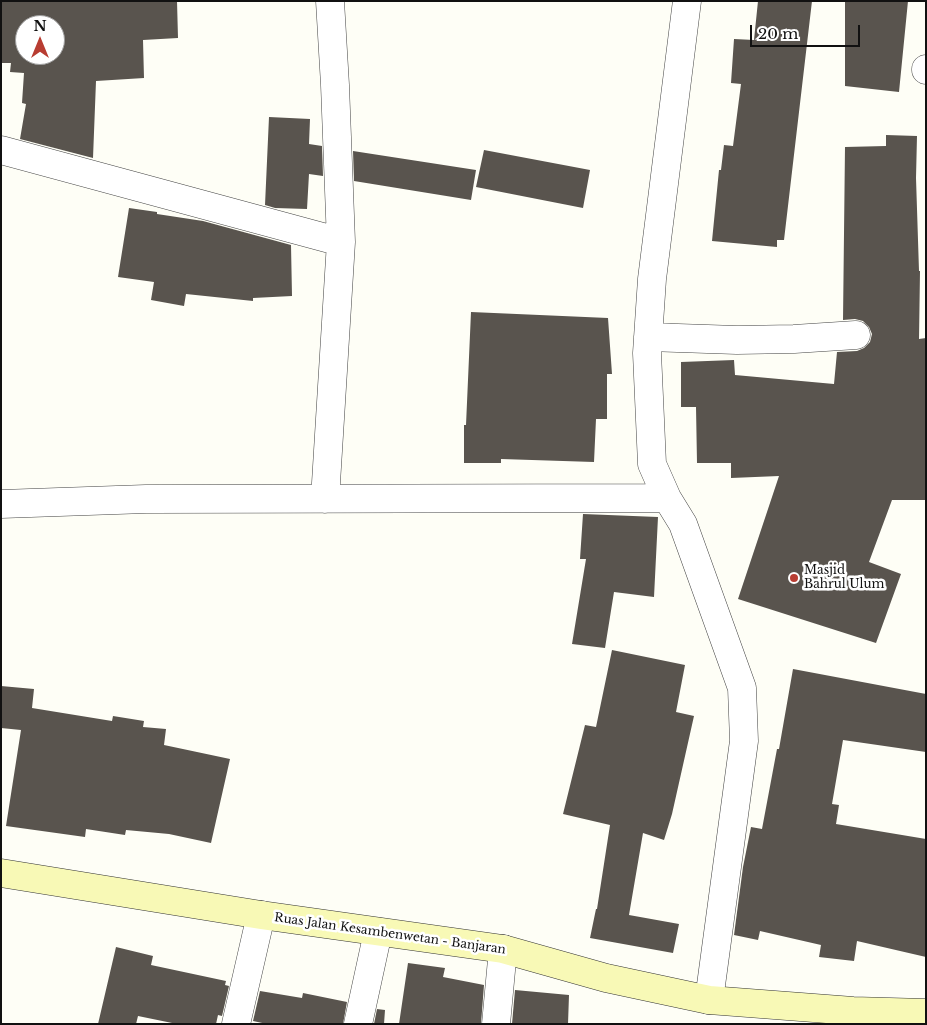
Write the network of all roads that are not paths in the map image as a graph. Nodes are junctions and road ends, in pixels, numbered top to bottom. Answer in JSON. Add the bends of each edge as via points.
{"nodes":[{"id":1,"x":330,"y":1,"type":"edge"},
{"id":2,"x":687,"y":1,"type":"edge"},
{"id":3,"x":1,"y":150,"type":"edge"},
{"id":4,"x":341,"y":242,"type":"junction"},
{"id":5,"x":856,"y":335,"type":"dead end"},
{"id":6,"x":648,"y":337,"type":"junction"},
{"id":7,"x":667,"y":498,"type":"junction"},
{"id":8,"x":325,"y":499,"type":"junction"},
{"id":9,"x":1,"y":504,"type":"edge"},
{"id":10,"x":1,"y":873,"type":"edge"},
{"id":11,"x":261,"y":915,"type":"junction"},
{"id":12,"x":378,"y":932,"type":"junction"},
{"id":13,"x":502,"y":949,"type":"junction"},
{"id":14,"x":709,"y":1000,"type":"junction"},
{"id":15,"x":926,"y":1013,"type":"edge"},
{"id":16,"x":236,"y":1024,"type":"edge"},
{"id":17,"x":358,"y":1024,"type":"edge"},
{"id":18,"x":496,"y":1024,"type":"edge"}],
"edges":[{"from":1,"to":4,"type":"street"},
{"from":2,"to":6,"type":"street","via":[[652,279]]},
{"from":3,"to":4,"type":"street"},
{"from":4,"to":8,"type":"street"},
{"from":5,"to":6,"type":"street","via":[[737,340]]},
{"from":6,"to":7,"type":"street","via":[[652,464]]},
{"from":7,"to":8,"type":"street"},
{"from":7,"to":14,"type":"street","via":[[683,524],[742,688],[744,741]]},
{"from":8,"to":9,"type":"street","via":[[146,499]]},
{"from":10,"to":11,"type":"main road","name":"Ruas Jalan Kesambenwetan - Banjaran"},
{"from":11,"to":12,"type":"main road","name":"Ruas Jalan Kesambenwetan - Banjaran"},
{"from":11,"to":16,"type":"street"},
{"from":12,"to":13,"type":"main road","name":"Ruas Jalan Kesambenwetan - Banjaran"},
{"from":12,"to":17,"type":"street"},
{"from":13,"to":14,"type":"main road","name":"Ruas Jalan Kesambenwetan - Banjaran","via":[[606,978]]},
{"from":13,"to":18,"type":"street"},
{"from":14,"to":15,"type":"main road","name":"Ruas Jalan Kesambenwetan - Banjaran"}]}
